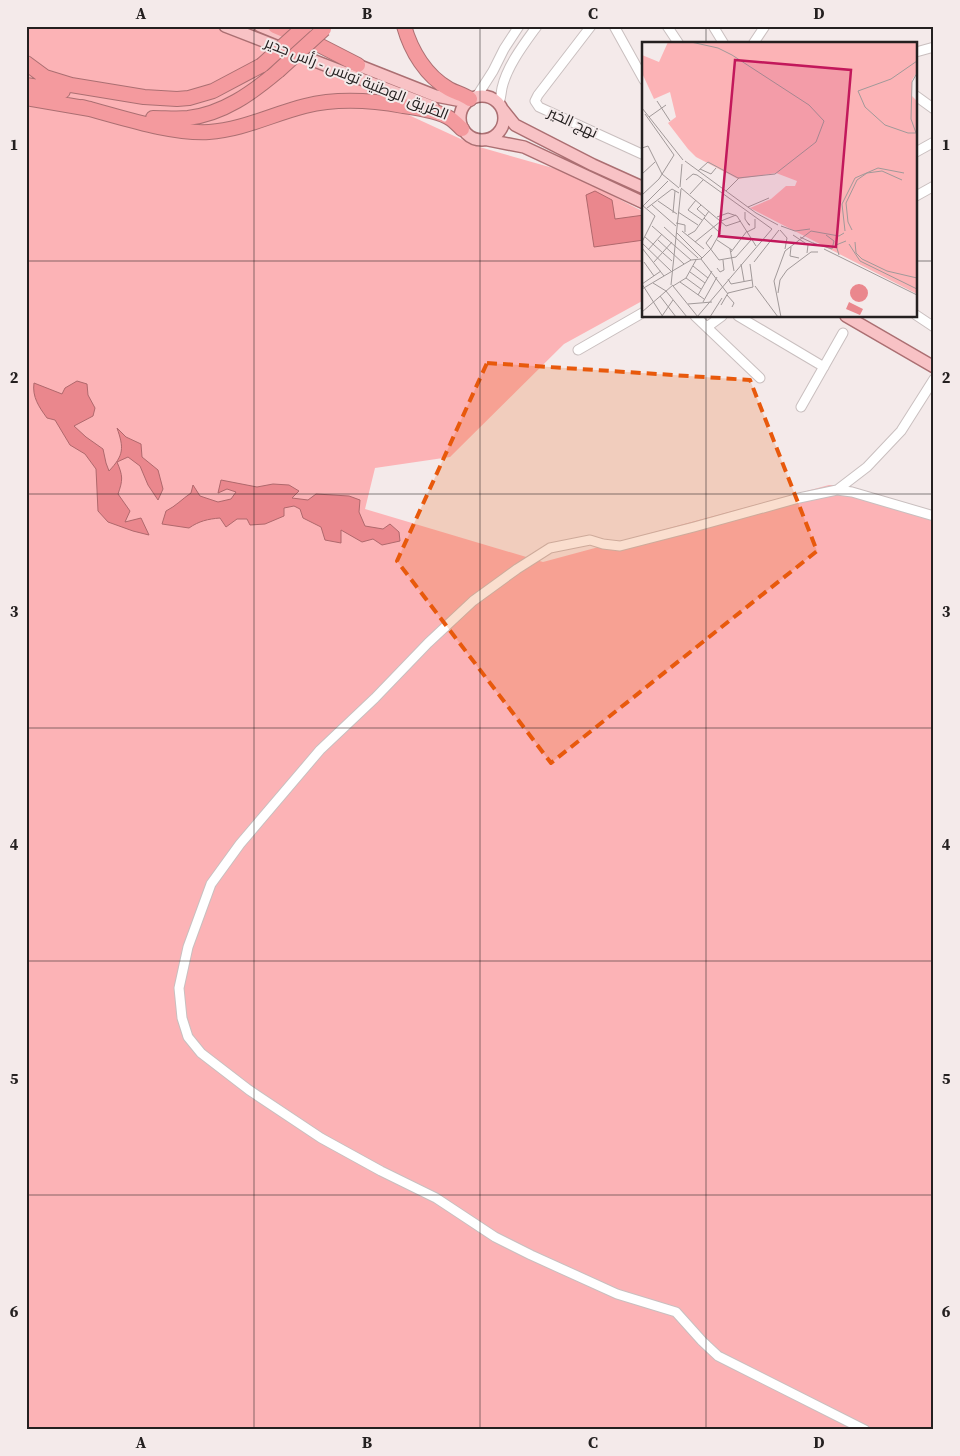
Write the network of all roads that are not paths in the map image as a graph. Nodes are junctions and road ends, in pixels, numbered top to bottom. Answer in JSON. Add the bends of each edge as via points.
{"nodes":[{"id":1,"x":225,"y":26,"type":"edge"},
{"id":2,"x":260,"y":26,"type":"edge"},
{"id":3,"x":275,"y":26,"type":"edge"},
{"id":4,"x":305,"y":26,"type":"edge"},
{"id":5,"x":404,"y":26,"type":"edge"},
{"id":6,"x":519,"y":26,"type":"edge"},
{"id":7,"x":537,"y":26,"type":"edge"},
{"id":8,"x":591,"y":26,"type":"edge"},
{"id":9,"x":614,"y":26,"type":"edge"},
{"id":10,"x":667,"y":26,"type":"edge"},
{"id":11,"x":713,"y":26,"type":"edge"},
{"id":12,"x":764,"y":26,"type":"edge"},
{"id":13,"x":326,"y":28,"type":"edge"},
{"id":14,"x":678,"y":42,"type":"edge"},
{"id":15,"x":723,"y":42,"type":"edge"},
{"id":16,"x":755,"y":42,"type":"edge"},
{"id":17,"x":934,"y":47,"type":"edge"},
{"id":18,"x":918,"y":51,"type":"edge"},
{"id":19,"x":26,"y":63,"type":"edge"},
{"id":20,"x":262,"y":65,"type":"junction"},
{"id":21,"x":358,"y":65,"type":"junction"},
{"id":22,"x":642,"y":76,"type":"edge"},
{"id":23,"x":26,"y":85,"type":"edge"},
{"id":24,"x":918,"y":97,"type":"edge"},
{"id":25,"x":26,"y":98,"type":"edge"},
{"id":26,"x":471,"y":99,"type":"junction"},
{"id":27,"x":501,"y":107,"type":"junction"},
{"id":28,"x":82,"y":108,"type":"junction"},
{"id":29,"x":934,"y":109,"type":"edge"},
{"id":30,"x":461,"y":125,"type":"junction"},
{"id":31,"x":488,"y":140,"type":"junction"},
{"id":32,"x":934,"y":142,"type":"edge"},
{"id":33,"x":918,"y":151,"type":"edge"},
{"id":34,"x":642,"y":154,"type":"edge"},
{"id":35,"x":934,"y":186,"type":"edge"},
{"id":36,"x":642,"y":187,"type":"edge"},
{"id":37,"x":918,"y":195,"type":"edge"},
{"id":38,"x":642,"y":202,"type":"edge"},
{"id":39,"x":642,"y":313,"type":"edge"},
{"id":40,"x":918,"y":317,"type":"edge"},
{"id":41,"x":697,"y":318,"type":"edge"},
{"id":42,"x":719,"y":318,"type":"edge"},
{"id":43,"x":741,"y":318,"type":"edge"},
{"id":44,"x":849,"y":318,"type":"edge"},
{"id":45,"x":865,"y":318,"type":"edge"},
{"id":46,"x":707,"y":326,"type":"junction"},
{"id":47,"x":934,"y":327,"type":"edge"},
{"id":48,"x":844,"y":333,"type":"dead end"},
{"id":49,"x":578,"y":350,"type":"dead end"},
{"id":50,"x":934,"y":360,"type":"edge"},
{"id":51,"x":824,"y":367,"type":"junction"},
{"id":52,"x":934,"y":367,"type":"edge"},
{"id":53,"x":760,"y":378,"type":"dead end"},
{"id":54,"x":934,"y":379,"type":"edge"},
{"id":55,"x":801,"y":407,"type":"dead end"},
{"id":56,"x":837,"y":490,"type":"junction"},
{"id":57,"x":934,"y":516,"type":"edge"},
{"id":58,"x":865,"y":1430,"type":"edge"}],
"edges":[{"from":1,"to":30,"type":"main road","name":"الطريق الوطنية تونس - رأس جدير","via":[[451,114]]},
{"from":2,"to":21,"type":"main road","name":"الطريق الوطنية تونس - رأس جدير"},
{"from":3,"to":21,"type":"highway"},
{"from":4,"to":20,"type":"highway","bridge":true},
{"from":5,"to":26,"type":"highway","via":[[413,51],[428,71],[444,86]]},
{"from":6,"to":26,"type":"street","via":[[487,82]]},
{"from":7,"to":27,"type":"street","via":[[510,68],[502,88]]},
{"from":8,"to":34,"type":"street","name":"نهج الخير","via":[[535,101],[539,107]]},
{"from":9,"to":22,"type":"street"},
{"from":10,"to":14,"type":"street"},
{"from":11,"to":15,"type":"street"},
{"from":12,"to":16,"type":"street"},
{"from":13,"to":28,"type":"highway","bridge":true,"via":[[264,83],[223,108],[199,116],[149,118]]},
{"from":17,"to":18,"type":"street"},
{"from":19,"to":20,"type":"highway","via":[[45,77],[71,85],[169,99],[189,98],[213,90]]},
{"from":20,"to":23,"type":"highway","via":[[240,84],[223,93],[181,105],[146,104]]},
{"from":21,"to":26,"type":"main road","name":"الطريق الوطنية تونس - رأس جدير","via":[[436,96]]},
{"from":24,"to":29,"type":"street"},
{"from":25,"to":28,"type":"highway"},
{"from":26,"to":27,"type":"main road","via":[[491,98]]},
{"from":26,"to":30,"type":"main road","via":[[461,111]]},
{"from":27,"to":31,"type":"main road","via":[[503,126]]},
{"from":27,"to":36,"type":"main road","via":[[516,125]]},
{"from":28,"to":30,"type":"highway","via":[[161,126],[210,132],[318,103],[360,100],[424,110]]},
{"from":30,"to":31,"type":"main road","via":[[473,139]]},
{"from":31,"to":38,"type":"main road","via":[[524,147]]},
{"from":32,"to":33,"type":"street"},
{"from":35,"to":37,"type":"street"},
{"from":39,"to":49,"type":"street"},
{"from":40,"to":47,"type":"street"},
{"from":41,"to":46,"type":"street"},
{"from":42,"to":46,"type":"street"},
{"from":43,"to":51,"type":"street"},
{"from":44,"to":52,"type":"main road"},
{"from":45,"to":50,"type":"main road"},
{"from":46,"to":53,"type":"street"},
{"from":48,"to":51,"type":"street"},
{"from":51,"to":55,"type":"street"},
{"from":54,"to":56,"type":"street","via":[[901,430],[867,466]]},
{"from":56,"to":57,"type":"street"},
{"from":56,"to":58,"type":"street","via":[[620,546],[590,540],[550,548],[473,600],[320,750],[240,844],[211,884],[188,947],[179,988],[188,1037],[201,1054],[321,1138],[436,1198],[495,1237],[531,1255],[617,1294],[676,1312],[718,1356]]}]}
